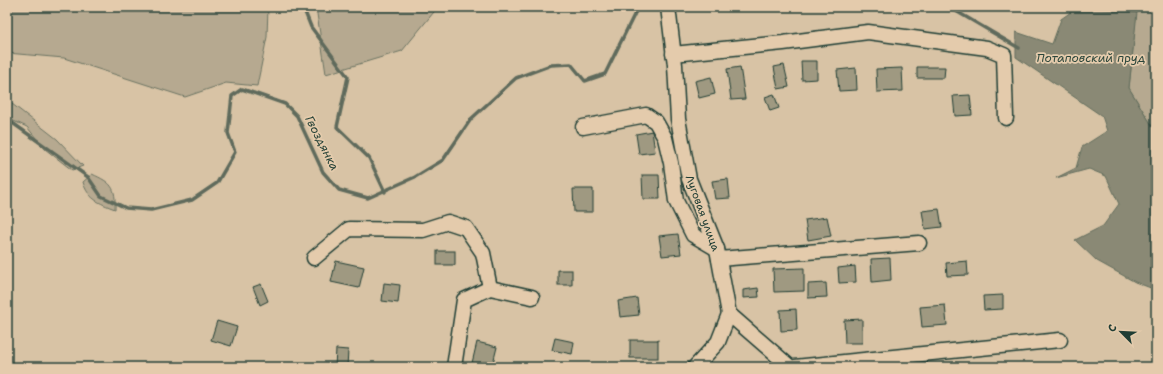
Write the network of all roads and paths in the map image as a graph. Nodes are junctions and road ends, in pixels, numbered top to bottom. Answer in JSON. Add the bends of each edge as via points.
{"nodes":[{"id":1,"x":668,"y":7,"type":"edge"},
{"id":2,"x":673,"y":54,"type":"junction"},
{"id":3,"x":1006,"y":118,"type":"dead end"},
{"id":4,"x":583,"y":127,"type":"dead end"},
{"id":5,"x":919,"y":243,"type":"dead end"},
{"id":6,"x":718,"y":254,"type":"junction"},
{"id":7,"x":314,"y":258,"type":"dead end"},
{"id":8,"x":490,"y":288,"type":"junction"},
{"id":9,"x":532,"y":297,"type":"dead end"},
{"id":10,"x":729,"y":314,"type":"junction"},
{"id":11,"x":1060,"y":340,"type":"dead end"},
{"id":12,"x":454,"y":367,"type":"edge"},
{"id":13,"x":695,"y":367,"type":"edge"},
{"id":14,"x":790,"y":367,"type":"edge"},
{"id":15,"x":795,"y":367,"type":"edge"}],
"edges":[{"from":1,"to":2,"type":"street","name":"Луговая улица"},
{"from":2,"to":3,"type":"street","via":[[783,44],[868,32],[987,48],[1004,55]]},
{"from":2,"to":6,"type":"street","name":"Луговая улица","via":[[678,119],[690,179]]},
{"from":4,"to":6,"type":"street","via":[[646,115],[656,122],[665,138],[676,201],[692,235]]},
{"from":5,"to":6,"type":"street"},
{"from":6,"to":10,"type":"street","name":"Луговая улица"},
{"from":7,"to":8,"type":"street","via":[[349,228],[423,230],[448,222],[466,228],[483,253]]},
{"from":8,"to":9,"type":"street"},
{"from":8,"to":12,"type":"street","via":[[464,300]]},
{"from":10,"to":13,"type":"street","via":[[718,342]]},
{"from":10,"to":14,"type":"street"},
{"from":11,"to":15,"type":"street"}]}
